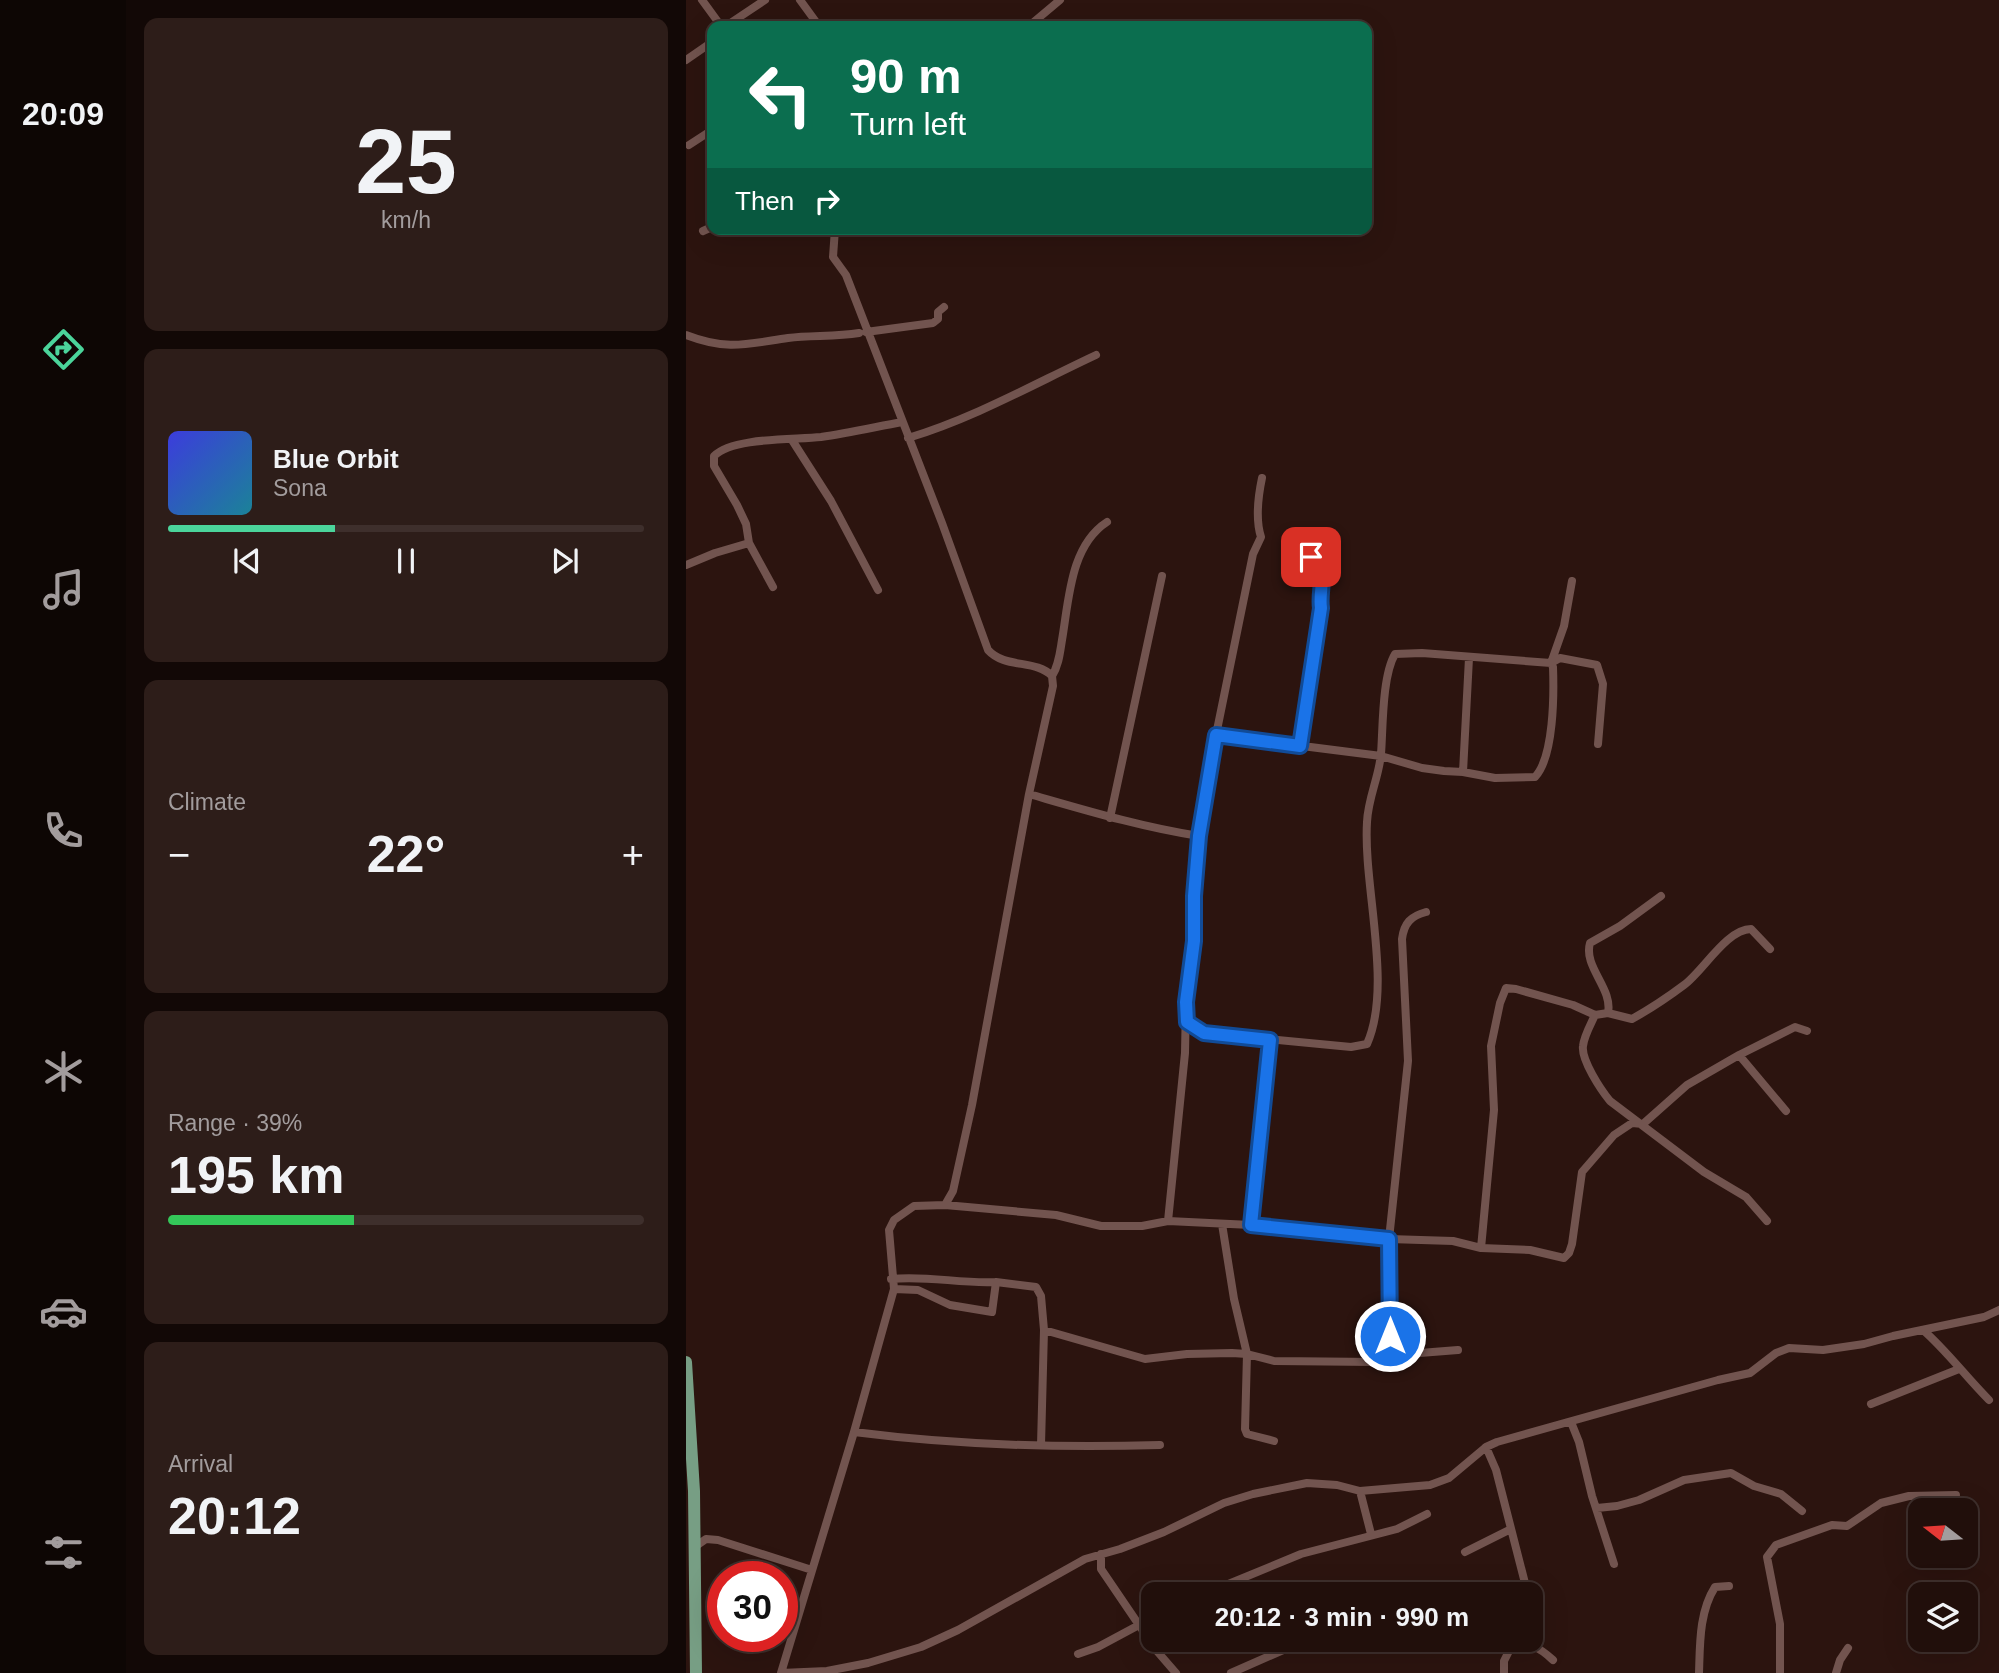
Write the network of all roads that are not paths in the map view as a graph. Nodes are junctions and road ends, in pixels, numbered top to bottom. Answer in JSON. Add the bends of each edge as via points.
{"nodes":[{"id":1,"x":702,"y":0,"type":"edge"},
{"id":2,"x":765,"y":0,"type":"edge"},
{"id":3,"x":800,"y":0,"type":"edge"},
{"id":4,"x":1060,"y":0,"type":"edge"},
{"id":5,"x":720,"y":21,"type":"edge"},
{"id":6,"x":732,"y":21,"type":"edge"},
{"id":7,"x":815,"y":21,"type":"edge"},
{"id":8,"x":1035,"y":21,"type":"edge"},
{"id":9,"x":707,"y":45,"type":"edge"},
{"id":10,"x":686,"y":60,"type":"edge"},
{"id":11,"x":707,"y":133,"type":"edge"},
{"id":12,"x":689,"y":145,"type":"dead end"},
{"id":13,"x":835,"y":235,"type":"edge"},
{"id":14,"x":944,"y":307,"type":"dead end"},
{"id":15,"x":863,"y":333,"type":"junction"},
{"id":16,"x":686,"y":335,"type":"edge"},
{"id":17,"x":1097,"y":355,"type":"dead end"},
{"id":18,"x":902,"y":422,"type":"junction"},
{"id":19,"x":908,"y":438,"type":"junction"},
{"id":20,"x":792,"y":440,"type":"junction"},
{"id":21,"x":1262,"y":478,"type":"dead end"},
{"id":22,"x":1107,"y":522,"type":"dead end"},
{"id":23,"x":749,"y":543,"type":"junction"},
{"id":24,"x":1299,"y":557,"type":"dead end"},
{"id":25,"x":686,"y":565,"type":"edge"},
{"id":26,"x":1162,"y":576,"type":"dead end"},
{"id":27,"x":1572,"y":581,"type":"dead end"},
{"id":28,"x":774,"y":587,"type":"dead end"},
{"id":29,"x":878,"y":590,"type":"dead end"},
{"id":30,"x":1469,"y":658,"type":"junction"},
{"id":31,"x":1551,"y":663,"type":"junction"},
{"id":32,"x":1052,"y":676,"type":"junction"},
{"id":33,"x":1216,"y":735,"type":"junction"},
{"id":34,"x":1598,"y":744,"type":"dead end"},
{"id":35,"x":1300,"y":746,"type":"junction"},
{"id":36,"x":1381,"y":756,"type":"junction"},
{"id":37,"x":1463,"y":772,"type":"junction"},
{"id":38,"x":1029,"y":794,"type":"junction"},
{"id":39,"x":1111,"y":818,"type":"junction"},
{"id":40,"x":1199,"y":836,"type":"junction"},
{"id":41,"x":1661,"y":896,"type":"dead end"},
{"id":42,"x":1426,"y":912,"type":"dead end"},
{"id":43,"x":1770,"y":949,"type":"dead end"},
{"id":44,"x":1608,"y":1013,"type":"junction"},
{"id":45,"x":1595,"y":1015,"type":"junction"},
{"id":46,"x":1187,"y":1022,"type":"junction"},
{"id":47,"x":1807,"y":1031,"type":"dead end"},
{"id":48,"x":1270,"y":1040,"type":"junction"},
{"id":49,"x":1739,"y":1055,"type":"junction"},
{"id":50,"x":1786,"y":1111,"type":"dead end"},
{"id":51,"x":1643,"y":1124,"type":"junction"},
{"id":52,"x":945,"y":1205,"type":"junction"},
{"id":53,"x":1168,"y":1221,"type":"junction"},
{"id":54,"x":1767,"y":1221,"type":"dead end"},
{"id":55,"x":1222,"y":1224,"type":"junction"},
{"id":56,"x":1251,"y":1225,"type":"junction"},
{"id":57,"x":1389,"y":1239,"type":"junction"},
{"id":58,"x":1481,"y":1248,"type":"junction"},
{"id":59,"x":891,"y":1279,"type":"junction"},
{"id":60,"x":996,"y":1282,"type":"junction"},
{"id":61,"x":894,"y":1289,"type":"junction"},
{"id":62,"x":1999,"y":1310,"type":"edge"},
{"id":63,"x":1044,"y":1329,"type":"junction"},
{"id":64,"x":1923,"y":1330,"type":"junction"},
{"id":65,"x":1458,"y":1350,"type":"dead end"},
{"id":66,"x":1247,"y":1354,"type":"junction"},
{"id":67,"x":1390,"y":1360,"type":"junction"},
{"id":68,"x":686,"y":1362,"type":"edge"},
{"id":69,"x":1959,"y":1369,"type":"junction"},
{"id":70,"x":1989,"y":1400,"type":"dead end"},
{"id":71,"x":688,"y":1403,"type":"edge"},
{"id":72,"x":1871,"y":1404,"type":"dead end"},
{"id":73,"x":1571,"y":1422,"type":"junction"},
{"id":74,"x":854,"y":1432,"type":"junction"},
{"id":75,"x":1274,"y":1441,"type":"dead end"},
{"id":76,"x":1041,"y":1445,"type":"junction"},
{"id":77,"x":1160,"y":1446,"type":"dead end"},
{"id":78,"x":1486,"y":1447,"type":"junction"},
{"id":79,"x":1360,"y":1491,"type":"junction"},
{"id":80,"x":1956,"y":1495,"type":"dead end"},
{"id":81,"x":1597,"y":1508,"type":"junction"},
{"id":82,"x":1802,"y":1511,"type":"dead end"},
{"id":83,"x":1427,"y":1514,"type":"dead end"},
{"id":84,"x":1511,"y":1528,"type":"junction"},
{"id":85,"x":1371,"y":1534,"type":"junction"},
{"id":86,"x":695,"y":1546,"type":"junction"},
{"id":87,"x":1465,"y":1552,"type":"dead end"},
{"id":88,"x":1101,"y":1554,"type":"junction"},
{"id":89,"x":1614,"y":1564,"type":"dead end"},
{"id":90,"x":812,"y":1570,"type":"junction"},
{"id":91,"x":1233,"y":1582,"type":"edge"},
{"id":92,"x":1525,"y":1582,"type":"edge"},
{"id":93,"x":1728,"y":1586,"type":"dead end"},
{"id":94,"x":1141,"y":1628,"type":"joint"},
{"id":95,"x":1848,"y":1648,"type":"dead end"},
{"id":96,"x":1160,"y":1652,"type":"edge"},
{"id":97,"x":1279,"y":1652,"type":"edge"},
{"id":98,"x":1078,"y":1654,"type":"dead end"},
{"id":99,"x":1553,"y":1660,"type":"dead end"},
{"id":100,"x":841,"y":1670,"type":"edge"},
{"id":101,"x":696,"y":1673,"type":"edge"},
{"id":102,"x":781,"y":1673,"type":"edge"},
{"id":103,"x":1176,"y":1673,"type":"edge"},
{"id":104,"x":1231,"y":1673,"type":"edge"},
{"id":105,"x":1504,"y":1673,"type":"edge"},
{"id":106,"x":1699,"y":1673,"type":"edge"},
{"id":107,"x":1780,"y":1673,"type":"edge"},
{"id":108,"x":1836,"y":1673,"type":"edge"}],
"edges":[{"from":1,"to":5,"type":"street"},
{"from":2,"to":6,"type":"street"},
{"from":3,"to":7,"type":"street"},
{"from":4,"to":8,"type":"street"},
{"from":9,"to":10,"type":"street"},
{"from":11,"to":12,"type":"street"},
{"from":13,"to":15,"type":"street","via":[[833,257],[846,275]]},
{"from":14,"to":15,"type":"street","via":[[933,323]]},
{"from":15,"to":16,"type":"street","via":[[755,345],[705,342]]},
{"from":15,"to":18,"type":"street"},
{"from":17,"to":19,"type":"street","via":[[963,420]]},
{"from":18,"to":19,"type":"street"},
{"from":18,"to":20,"type":"street"},
{"from":19,"to":32,"type":"street","via":[[988,650],[993,656],[1044,669]]},
{"from":20,"to":23,"type":"street","via":[[729,447],[713,456],[746,524]]},
{"from":20,"to":29,"type":"street"},
{"from":21,"to":33,"type":"street","via":[[1257,502],[1261,537],[1253,554]]},
{"from":22,"to":32,"type":"street","via":[[1082,549]]},
{"from":23,"to":25,"type":"street"},
{"from":23,"to":28,"type":"street"},
{"from":24,"to":35,"type":"street","via":[[1311,557],[1322,568]]},
{"from":26,"to":39,"type":"street"},
{"from":27,"to":31,"type":"street"},
{"from":30,"to":31,"type":"street"},
{"from":30,"to":36,"type":"street","via":[[1395,654],[1381,728]]},
{"from":30,"to":37,"type":"street"},
{"from":31,"to":34,"type":"street","via":[[1560,658],[1597,665],[1603,684]]},
{"from":31,"to":37,"type":"street","via":[[1551,717],[1541,770],[1535,777],[1494,778]]},
{"from":32,"to":38,"type":"street"},
{"from":33,"to":35,"type":"street"},
{"from":33,"to":40,"type":"street"},
{"from":35,"to":36,"type":"street"},
{"from":36,"to":37,"type":"street","via":[[1422,768]]},
{"from":36,"to":48,"type":"street","via":[[1367,821],[1377,961],[1372,1032],[1367,1044],[1359,1047]]},
{"from":38,"to":39,"type":"street"},
{"from":38,"to":52,"type":"street","via":[[972,1105],[953,1191]]},
{"from":39,"to":40,"type":"street"},
{"from":40,"to":46,"type":"street"},
{"from":41,"to":44,"type":"street","via":[[1588,946],[1608,996]]},
{"from":42,"to":57,"type":"street","via":[[1408,921],[1402,939],[1408,1061]]},
{"from":43,"to":44,"type":"street","via":[[1751,929],[1742,929],[1685,985],[1642,1014],[1632,1019]]},
{"from":44,"to":45,"type":"street"},
{"from":45,"to":51,"type":"street","via":[[1582,1047],[1584,1055],[1610,1101]]},
{"from":45,"to":58,"type":"street","via":[[1516,989],[1506,988],[1502,993],[1491,1046],[1494,1110]]},
{"from":46,"to":48,"type":"street","via":[[1204,1033]]},
{"from":46,"to":53,"type":"street"},
{"from":47,"to":49,"type":"street","via":[[1795,1027]]},
{"from":48,"to":56,"type":"street"},
{"from":49,"to":50,"type":"street"},
{"from":49,"to":51,"type":"street","via":[[1687,1085]]},
{"from":51,"to":54,"type":"street","via":[[1704,1172],[1746,1197]]},
{"from":51,"to":58,"type":"street","via":[[1632,1123],[1621,1130],[1582,1172],[1567,1256]]},
{"from":52,"to":53,"type":"street","via":[[1056,1215],[1101,1226]]},
{"from":52,"to":59,"type":"street","via":[[914,1206],[894,1220],[889,1230]]},
{"from":53,"to":55,"type":"street"},
{"from":55,"to":56,"type":"street"},
{"from":55,"to":66,"type":"street"},
{"from":56,"to":57,"type":"street"},
{"from":57,"to":58,"type":"street","via":[[1453,1241]]},
{"from":57,"to":67,"type":"street"},
{"from":59,"to":60,"type":"street"},
{"from":59,"to":61,"type":"street"},
{"from":60,"to":61,"type":"street","via":[[992,1312],[950,1305],[918,1290]]},
{"from":60,"to":63,"type":"street","via":[[1035,1287],[1041,1296]]},
{"from":61,"to":74,"type":"street"},
{"from":62,"to":64,"type":"street"},
{"from":63,"to":66,"type":"street","via":[[1145,1359]]},
{"from":63,"to":76,"type":"street"},
{"from":64,"to":69,"type":"street"},
{"from":64,"to":73,"type":"street","via":[[1824,1350],[1789,1349],[1743,1376]]},
{"from":65,"to":67,"type":"street"},
{"from":66,"to":67,"type":"street","via":[[1274,1361]]},
{"from":66,"to":75,"type":"street","via":[[1247,1434]]},
{"from":68,"to":71,"type":"main road"},
{"from":69,"to":70,"type":"street"},
{"from":69,"to":72,"type":"street"},
{"from":71,"to":86,"type":"main road"},
{"from":73,"to":78,"type":"street"},
{"from":73,"to":81,"type":"street"},
{"from":74,"to":76,"type":"street","via":[[929,1441]]},
{"from":74,"to":90,"type":"street"},
{"from":76,"to":77,"type":"street"},
{"from":78,"to":79,"type":"street","via":[[1439,1483]]},
{"from":78,"to":84,"type":"street"},
{"from":79,"to":85,"type":"street"},
{"from":79,"to":88,"type":"street","via":[[1307,1483],[1253,1494]]},
{"from":80,"to":107,"type":"street","via":[[1909,1496],[1881,1503],[1847,1526],[1832,1525],[1776,1545],[1767,1557],[1780,1624]]},
{"from":81,"to":82,"type":"street","via":[[1639,1500],[1684,1480],[1731,1473],[1781,1494]]},
{"from":81,"to":89,"type":"street"},
{"from":83,"to":85,"type":"street","via":[[1410,1525]]},
{"from":84,"to":87,"type":"street"},
{"from":84,"to":92,"type":"street"},
{"from":85,"to":91,"type":"street","via":[[1301,1554]]},
{"from":86,"to":90,"type":"street","via":[[706,1539],[718,1540]]},
{"from":86,"to":101,"type":"main road"},
{"from":88,"to":94,"type":"street","via":[[1101,1569]]},
{"from":88,"to":100,"type":"street","via":[[1066,1568],[921,1647]]},
{"from":90,"to":102,"type":"street"},
{"from":93,"to":106,"type":"street","via":[[1715,1587],[1707,1600]]},
{"from":94,"to":98,"type":"street"},
{"from":95,"to":108,"type":"street"},
{"from":96,"to":103,"type":"street"},
{"from":97,"to":104,"type":"street"},
{"from":99,"to":105,"type":"street","via":[[1538,1647],[1521,1643],[1511,1647]]},
{"from":100,"to":102,"type":"street"}]}
